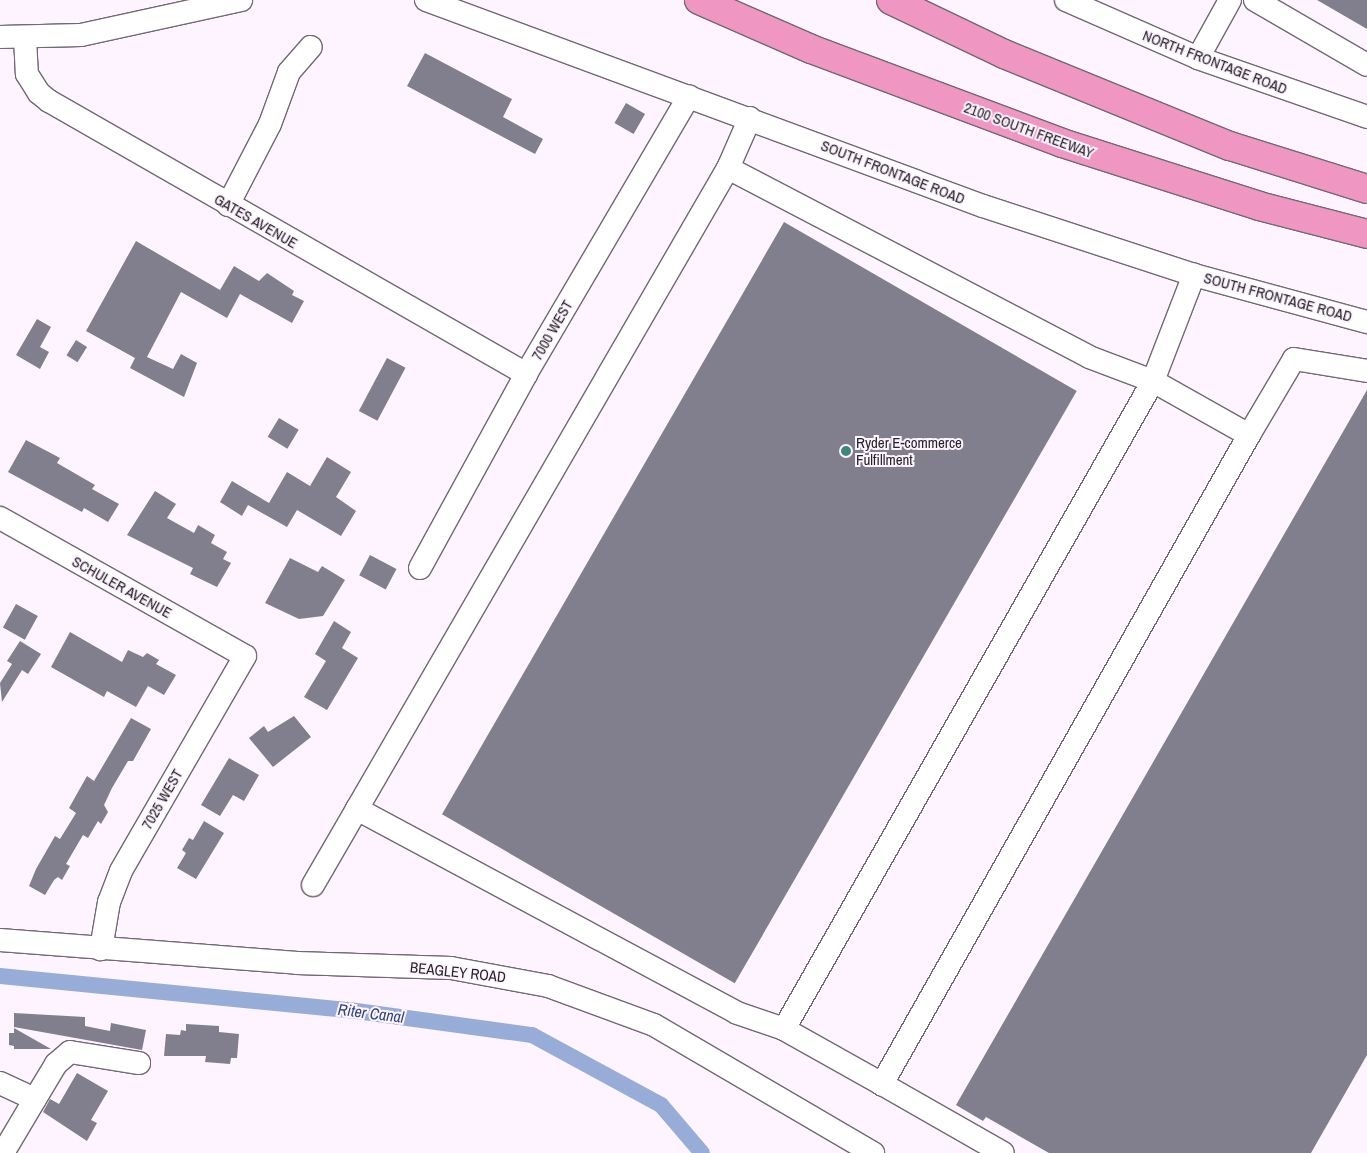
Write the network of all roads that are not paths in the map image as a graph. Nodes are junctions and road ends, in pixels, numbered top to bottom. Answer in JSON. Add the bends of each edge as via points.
{"nodes":[{"id":1,"x":241,"y":0,"type":"edge"},
{"id":2,"x":426,"y":0,"type":"edge"},
{"id":3,"x":700,"y":0,"type":"edge"},
{"id":4,"x":891,"y":0,"type":"edge"},
{"id":5,"x":1066,"y":0,"type":"edge"},
{"id":6,"x":1230,"y":0,"type":"edge"},
{"id":7,"x":1255,"y":0,"type":"edge"},
{"id":8,"x":0,"y":37,"type":"edge"},
{"id":9,"x":25,"y":38,"type":"junction"},
{"id":10,"x":311,"y":47,"type":"dead end"},
{"id":11,"x":1198,"y":58,"type":"junction"},
{"id":12,"x":1367,"y":65,"type":"edge"},
{"id":13,"x":689,"y":96,"type":"junction"},
{"id":14,"x":1367,"y":117,"type":"edge"},
{"id":15,"x":750,"y":118,"type":"junction"},
{"id":16,"x":728,"y":168,"type":"junction"},
{"id":17,"x":1367,"y":189,"type":"edge"},
{"id":18,"x":228,"y":205,"type":"junction"},
{"id":19,"x":1367,"y":234,"type":"edge"},
{"id":20,"x":1194,"y":275,"type":"junction"},
{"id":21,"x":1367,"y":322,"type":"edge"},
{"id":22,"x":1367,"y":371,"type":"edge"},
{"id":23,"x":526,"y":374,"type":"junction"},
{"id":24,"x":1153,"y":381,"type":"junction"},
{"id":25,"x":1249,"y":435,"type":"junction"},
{"id":26,"x":0,"y":518,"type":"edge"},
{"id":27,"x":420,"y":568,"type":"dead end"},
{"id":28,"x":245,"y":656,"type":"joint"},
{"id":29,"x":357,"y":809,"type":"junction"},
{"id":30,"x":313,"y":886,"type":"dead end"},
{"id":31,"x":0,"y":940,"type":"edge"},
{"id":32,"x":101,"y":950,"type":"junction"},
{"id":33,"x":784,"y":1029,"type":"junction"},
{"id":34,"x":139,"y":1063,"type":"dead end"},
{"id":35,"x":0,"y":1083,"type":"edge"},
{"id":36,"x":882,"y":1084,"type":"junction"},
{"id":37,"x":35,"y":1099,"type":"junction"},
{"id":38,"x":3,"y":1153,"type":"edge"},
{"id":39,"x":873,"y":1153,"type":"edge"},
{"id":40,"x":1003,"y":1153,"type":"edge"}],
"edges":[{"from":1,"to":9,"type":"street","via":[[81,35]]},
{"from":2,"to":13,"type":"street","name":"SOUTH FRONTAGE ROAD"},
{"from":3,"to":19,"type":"highway","name":"2100 SOUTH FREEWAY","via":[[820,52],[1062,143],[1259,206]]},
{"from":4,"to":17,"type":"highway","via":[[1004,54],[1230,146]]},
{"from":5,"to":11,"type":"street","name":"NORTH FRONTAGE ROAD"},
{"from":6,"to":11,"type":"street"},
{"from":7,"to":12,"type":"street"},
{"from":8,"to":9,"type":"street"},
{"from":9,"to":18,"type":"street","name":"GATES AVENUE","via":[[27,74],[39,93]]},
{"from":10,"to":18,"type":"street","via":[[289,72],[270,124]]},
{"from":11,"to":14,"type":"street","name":"NORTH FRONTAGE ROAD"},
{"from":13,"to":15,"type":"street","name":"SOUTH FRONTAGE ROAD"},
{"from":13,"to":23,"type":"street","name":"7000 WEST"},
{"from":15,"to":16,"type":"street"},
{"from":15,"to":20,"type":"street","name":"SOUTH FRONTAGE ROAD","via":[[983,206]]},
{"from":16,"to":24,"type":"street","via":[[1088,357]]},
{"from":16,"to":29,"type":"street"},
{"from":18,"to":23,"type":"street","name":"GATES AVENUE"},
{"from":20,"to":21,"type":"street","name":"SOUTH FRONTAGE ROAD"},
{"from":20,"to":24,"type":"street"},
{"from":22,"to":25,"type":"street","via":[[1294,359]]},
{"from":23,"to":27,"type":"street","name":"7000 WEST"},
{"from":24,"to":25,"type":"street"},
{"from":24,"to":33,"type":"street"},
{"from":25,"to":36,"type":"street"},
{"from":26,"to":28,"type":"street","name":"SCHULER AVENUE"},
{"from":28,"to":32,"type":"street","name":"7025 WEST","via":[[121,871],[109,902]]},
{"from":29,"to":30,"type":"street"},
{"from":29,"to":33,"type":"street","via":[[737,1013]]},
{"from":31,"to":32,"type":"street","name":"BEAGLEY ROAD"},
{"from":32,"to":39,"type":"street","name":"BEAGLEY ROAD","via":[[451,968],[548,986],[600,1002],[654,1025]]},
{"from":33,"to":36,"type":"street"},
{"from":34,"to":37,"type":"street","via":[[70,1052],[56,1064]]},
{"from":35,"to":37,"type":"street"},
{"from":36,"to":40,"type":"street"},
{"from":37,"to":38,"type":"street"}]}
